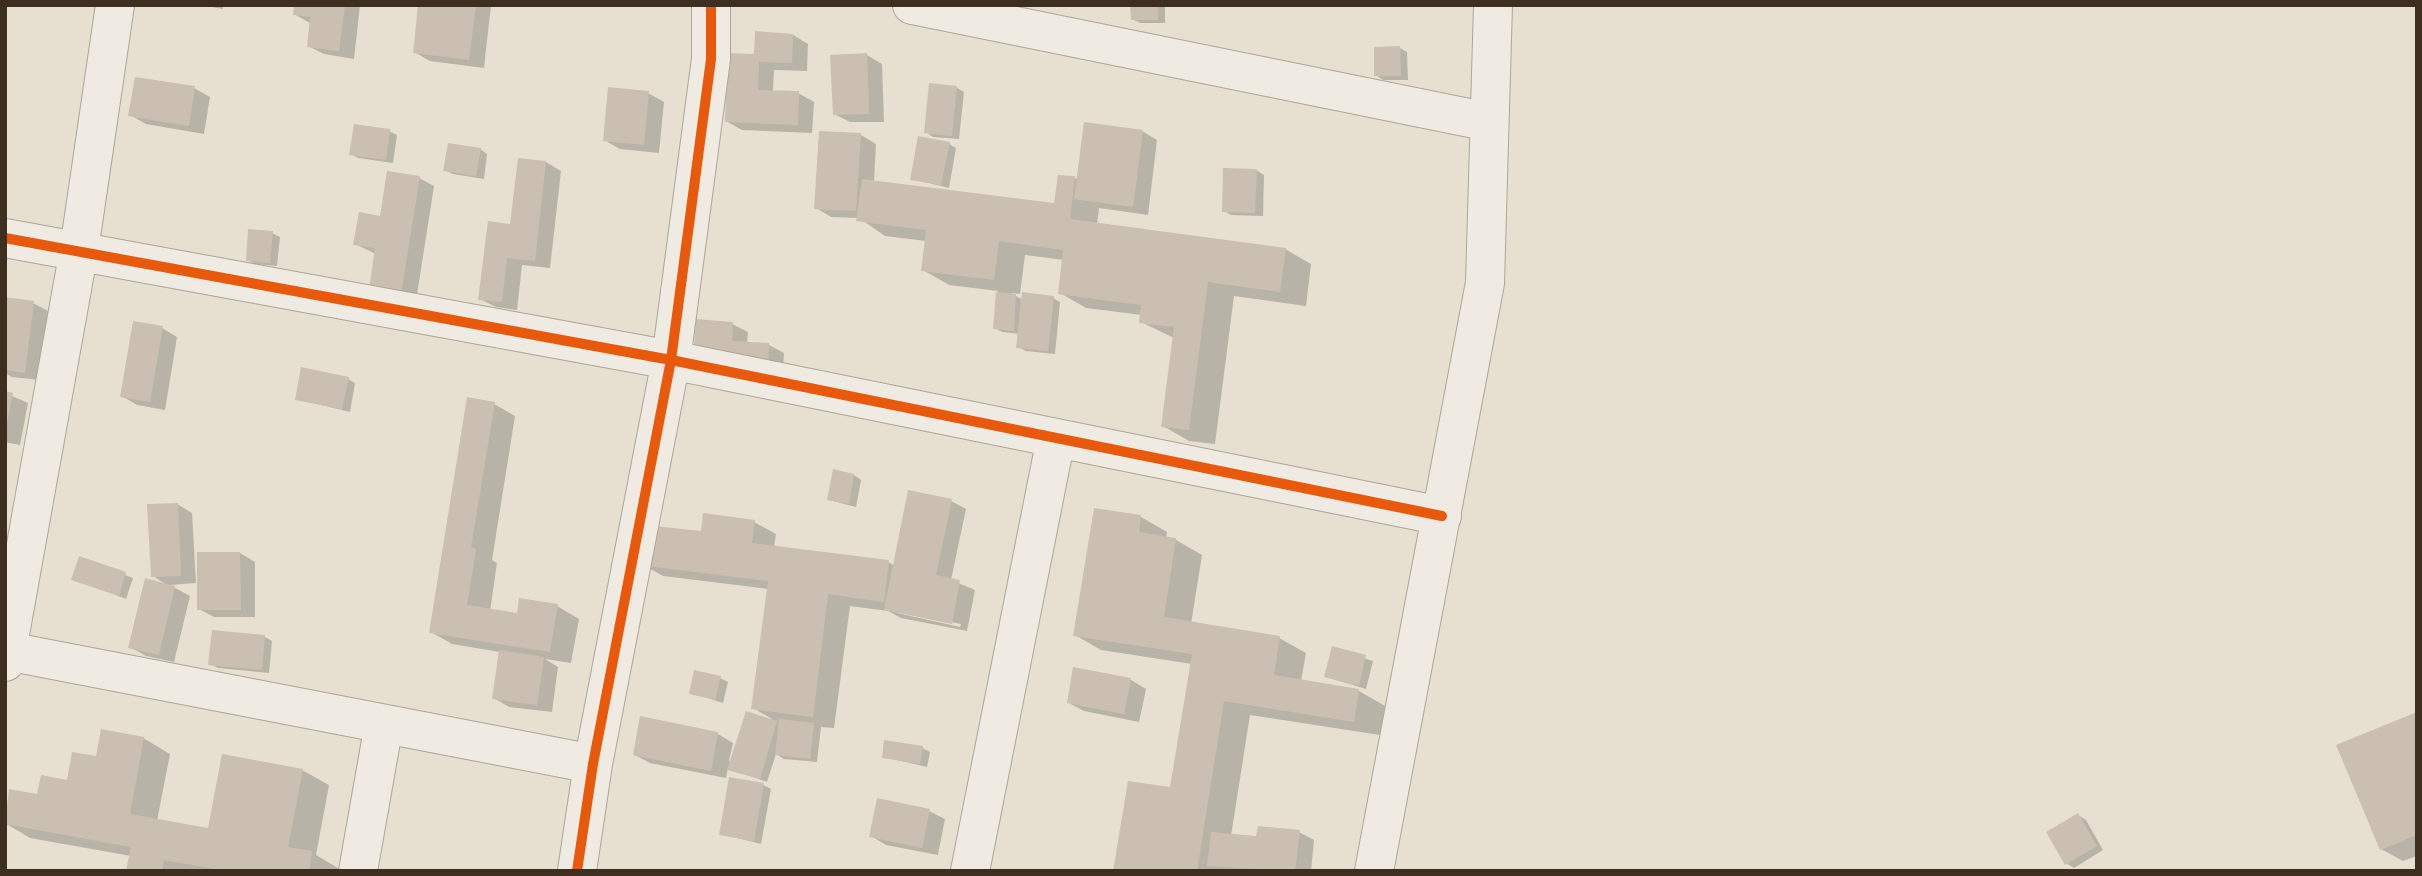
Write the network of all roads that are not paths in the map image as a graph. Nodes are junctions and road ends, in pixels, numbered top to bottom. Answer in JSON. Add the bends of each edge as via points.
{"nodes":[{"id":1,"x":115,"y":5,"type":"edge"},
{"id":2,"x":711,"y":5,"type":"edge"},
{"id":3,"x":912,"y":5,"type":"edge"},
{"id":4,"x":1493,"y":5,"type":"edge"},
{"id":5,"x":1067,"y":21,"type":"edge"},
{"id":6,"x":1489,"y":122,"type":"junction"},
{"id":7,"x":5,"y":238,"type":"edge"},
{"id":8,"x":79,"y":250,"type":"junction"},
{"id":9,"x":671,"y":359,"type":"junction"},
{"id":10,"x":1056,"y":438,"type":"junction"},
{"id":11,"x":1442,"y":516,"type":"junction"},
{"id":12,"x":6,"y":657,"type":"edge"},
{"id":13,"x":384,"y":724,"type":"junction"},
{"id":14,"x":593,"y":764,"type":"junction"},
{"id":15,"x":358,"y":871,"type":"edge"},
{"id":16,"x":577,"y":871,"type":"edge"},
{"id":17,"x":970,"y":871,"type":"edge"},
{"id":18,"x":1374,"y":871,"type":"edge"}],
"edges":[{"from":1,"to":8,"type":"street"},
{"from":2,"to":9,"type":"street","via":[[710,59]]},
{"from":3,"to":5,"type":"street"},
{"from":4,"to":6,"type":"street"},
{"from":5,"to":6,"type":"street"},
{"from":6,"to":11,"type":"street","via":[[1485,283]]},
{"from":7,"to":8,"type":"street"},
{"from":8,"to":9,"type":"street"},
{"from":8,"to":12,"type":"street"},
{"from":9,"to":10,"type":"street"},
{"from":9,"to":14,"type":"street"},
{"from":10,"to":11,"type":"street"},
{"from":10,"to":17,"type":"street"},
{"from":11,"to":18,"type":"street"},
{"from":12,"to":13,"type":"street"},
{"from":13,"to":14,"type":"street"},
{"from":13,"to":15,"type":"street"},
{"from":14,"to":16,"type":"street"}]}
